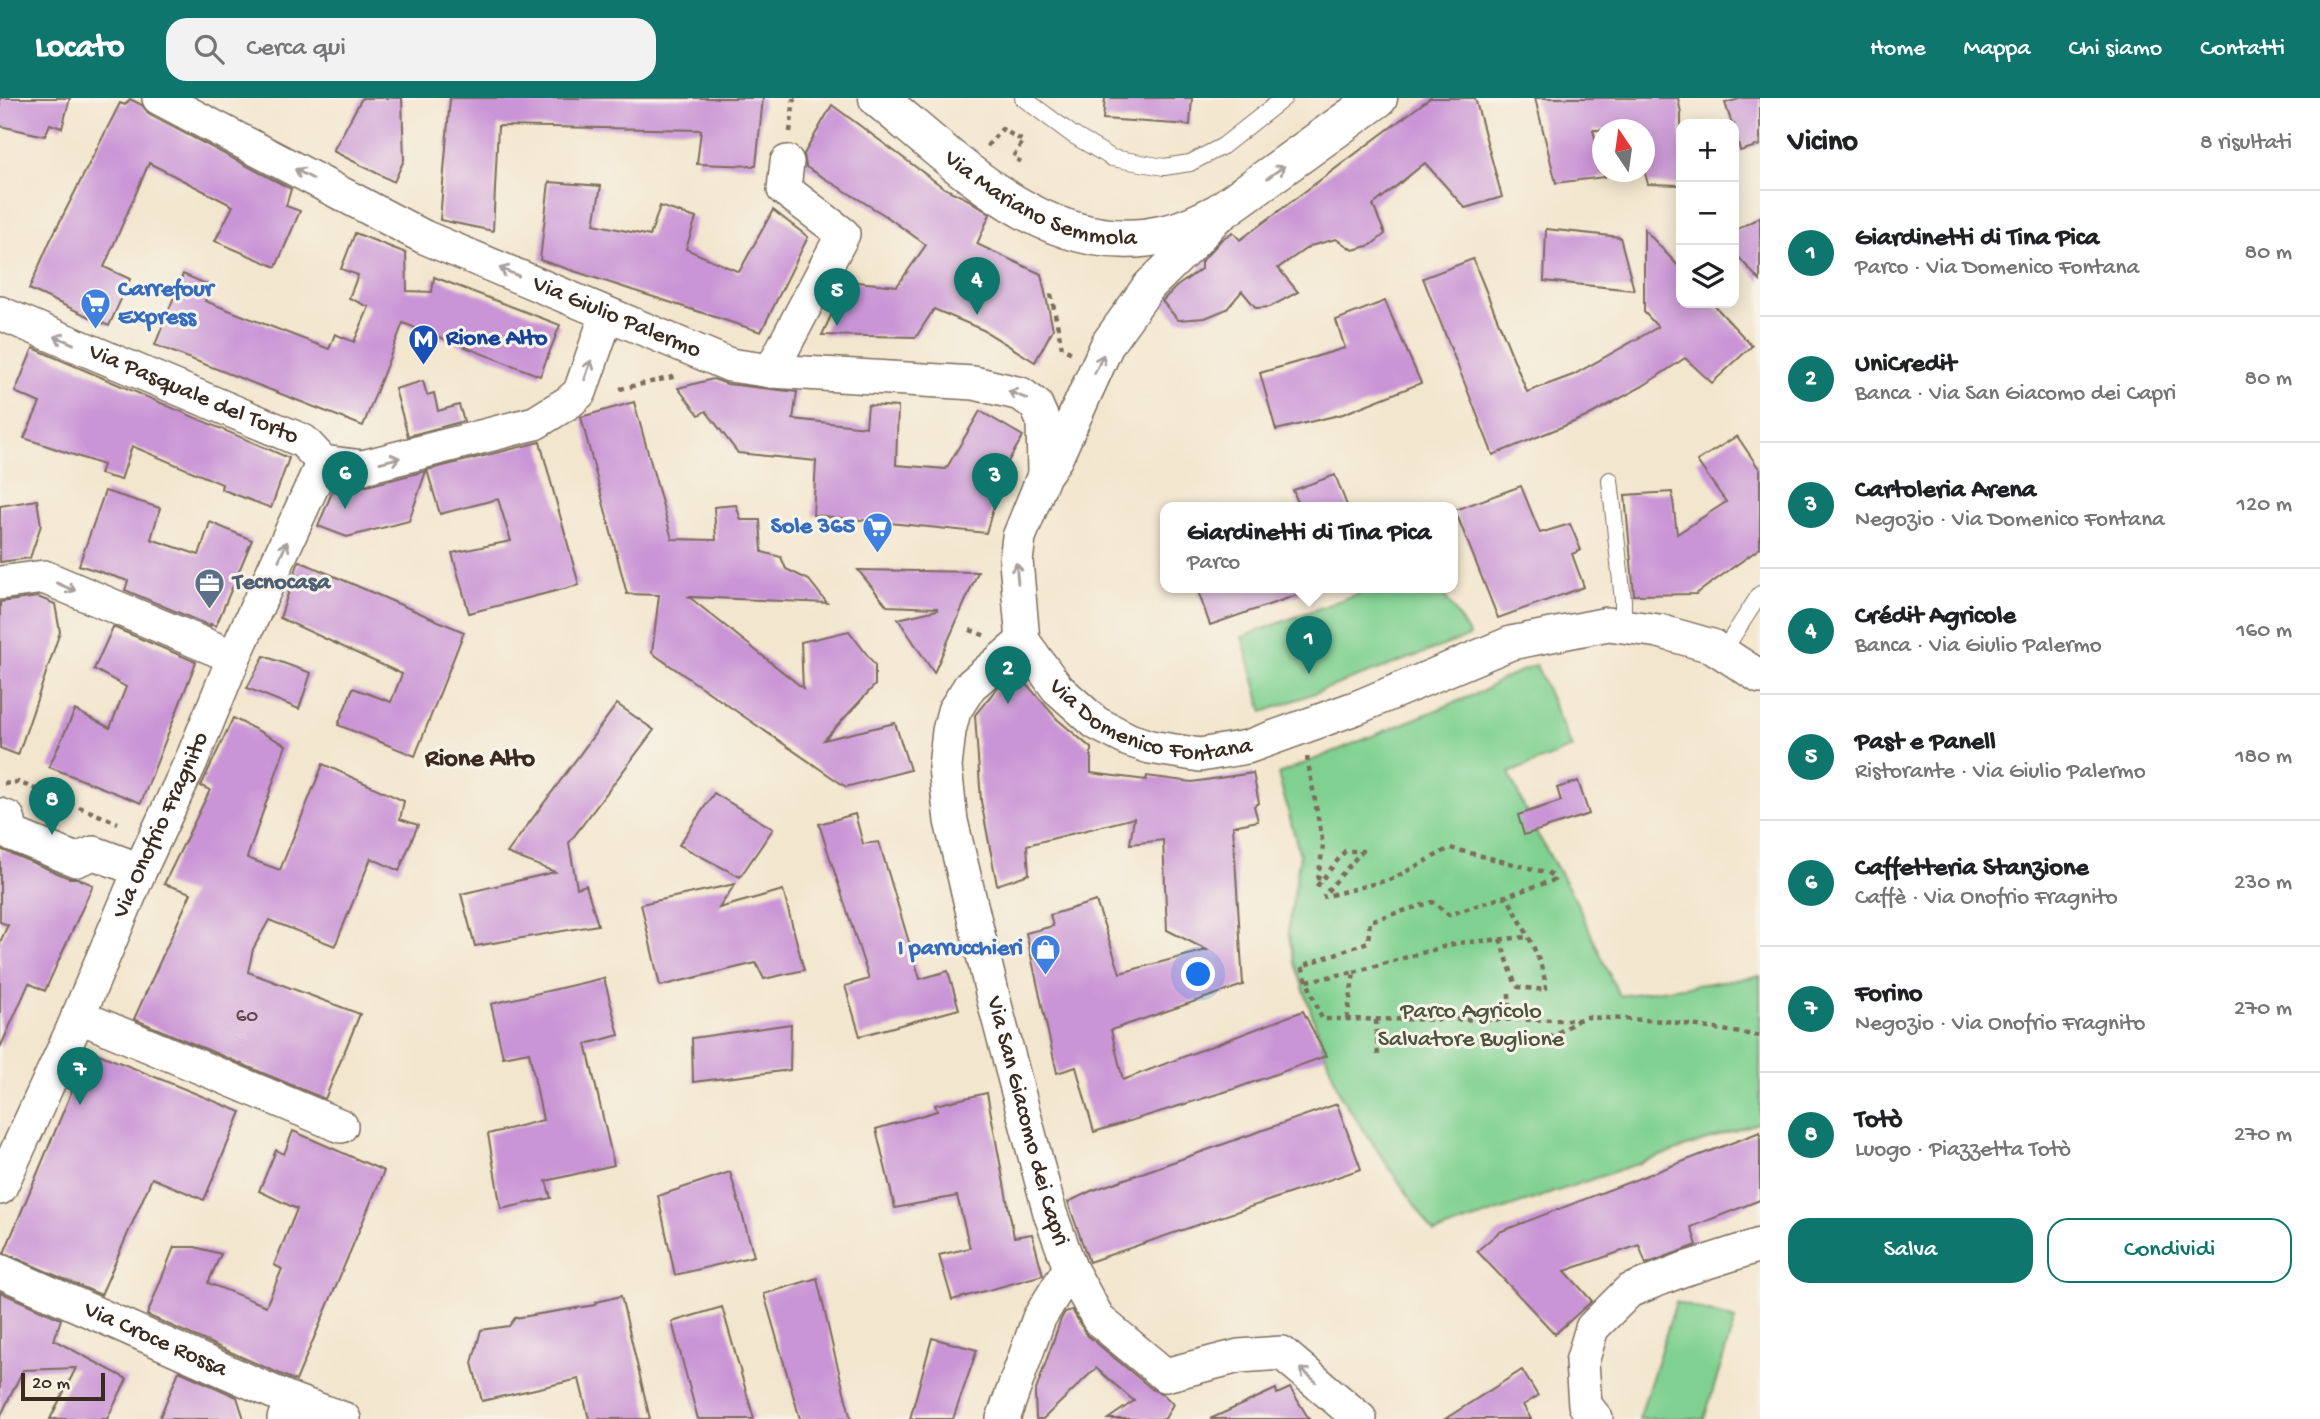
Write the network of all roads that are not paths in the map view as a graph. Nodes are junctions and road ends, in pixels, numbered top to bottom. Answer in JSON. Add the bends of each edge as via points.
{"nodes":[{"id":1,"x":159,"y":98,"type":"edge"},
{"id":2,"x":878,"y":98,"type":"edge"},
{"id":3,"x":1023,"y":98,"type":"edge"},
{"id":4,"x":1284,"y":98,"type":"edge"},
{"id":5,"x":1378,"y":98,"type":"edge"},
{"id":6,"x":788,"y":162,"type":"dead end"},
{"id":7,"x":1220,"y":212,"type":"junction"},
{"id":8,"x":0,"y":313,"type":"edge"},
{"id":9,"x":607,"y":314,"type":"junction"},
{"id":10,"x":771,"y":371,"type":"junction"},
{"id":11,"x":323,"y":462,"type":"junction"},
{"id":12,"x":1044,"y":475,"type":"junction"},
{"id":13,"x":1610,"y":480,"type":"dead end"},
{"id":14,"x":0,"y":583,"type":"edge"},
{"id":15,"x":1760,"y":594,"type":"edge"},
{"id":16,"x":1623,"y":626,"type":"junction"},
{"id":17,"x":1023,"y":641,"type":"junction"},
{"id":18,"x":1722,"y":653,"type":"junction"},
{"id":19,"x":234,"y":657,"type":"junction"},
{"id":20,"x":1760,"y":677,"type":"edge"},
{"id":21,"x":0,"y":815,"type":"edge"},
{"id":22,"x":139,"y":870,"type":"junction"},
{"id":23,"x":78,"y":1016,"type":"junction"},
{"id":24,"x":341,"y":1126,"type":"dead end"},
{"id":25,"x":10,"y":1141,"type":"edge"},
{"id":26,"x":0,"y":1188,"type":"edge"},
{"id":27,"x":1760,"y":1245,"type":"edge"},
{"id":28,"x":1070,"y":1268,"type":"junction"},
{"id":29,"x":0,"y":1271,"type":"edge"},
{"id":30,"x":287,"y":1410,"type":"edge"},
{"id":31,"x":344,"y":1419,"type":"edge"},
{"id":32,"x":1003,"y":1419,"type":"edge"},
{"id":33,"x":1360,"y":1419,"type":"edge"},
{"id":34,"x":1596,"y":1419,"type":"edge"}],
"edges":[{"from":9,"to":1,"type":"street","name":"Via Giulio Palermo","one_way":true,"via":[[424,237]]},
{"from":2,"to":7,"type":"main road","name":"Via Mariano Semmola","via":[[985,187],[1047,222],[1088,236],[1164,235]]},
{"from":3,"to":4,"type":"lane","via":[[1112,158],[1164,167],[1190,163],[1223,146]]},
{"from":7,"to":5,"type":"main road","name":"Via Mariano Semmola","one_way":true},
{"from":6,"to":10,"type":"street","via":[[784,190],[842,234]]},
{"from":12,"to":7,"type":"street","name":"Via Domenico Fontana","one_way":true,"via":[[1108,343],[1149,286]]},
{"from":11,"to":8,"type":"street","name":"Via Pasquale del Torto","one_way":true,"via":[[303,441]]},
{"from":9,"to":10,"type":"street","name":"Via Giulio Palermo","via":[[730,365]]},
{"from":11,"to":9,"type":"street","name":"Via Pasquale del Torto","one_way":true,"via":[[363,467],[535,423],[580,391]]},
{"from":12,"to":10,"type":"street","name":"Via Giulio Palermo","one_way":true,"via":[[1043,421],[1036,405],[1021,394],[974,383]]},
{"from":19,"to":11,"type":"street","name":"Via Onofrio Fragnito","one_way":true},
{"from":17,"to":12,"type":"street","name":"Via Domenico Fontana","one_way":true,"via":[[1016,561],[1019,537]]},
{"from":13,"to":16,"type":"lane"},
{"from":14,"to":19,"type":"street","one_way":true,"via":[[44,577]]},
{"from":15,"to":18,"type":"lane"},
{"from":16,"to":17,"type":"street","name":"Via Domenico Fontana","via":[[1608,624],[1511,643],[1252,746],[1200,755],[1150,747],[1096,723],[1057,688]]},
{"from":16,"to":18,"type":"street","name":"Via Domenico Fontana","via":[[1658,631]]},
{"from":17,"to":28,"type":"street","name":"Via San Giacomo dei Capri","via":[[970,686],[954,711],[945,767],[951,821],[995,1005],[1050,1213]]},
{"from":18,"to":20,"type":"street","name":"Via Domenico Fontana"},
{"from":19,"to":22,"type":"street","name":"Via Onofrio Fragnito"},
{"from":21,"to":22,"type":"street","via":[[8,818],[12,834],[76,860],[94,853]]},
{"from":22,"to":23,"type":"street","name":"Via Onofrio Fragnito"},
{"from":23,"to":24,"type":"street"},
{"from":23,"to":25,"type":"street","name":"Via Onofrio Fragnito"},
{"from":25,"to":26,"type":"street","name":"Via Onofrio Fragnito"},
{"from":27,"to":34,"type":"street","via":[[1629,1291],[1592,1328],[1582,1362],[1586,1405]]},
{"from":28,"to":32,"type":"street","via":[[1039,1318]]},
{"from":33,"to":28,"type":"street","name":"Via San Giacomo dei Capri","one_way":true,"via":[[1282,1353],[1239,1356],[1165,1375],[1099,1320]]},
{"from":29,"to":30,"type":"street","name":"Via Croce Rossa"},
{"from":30,"to":31,"type":"street","name":"Via Croce Rossa"}]}
